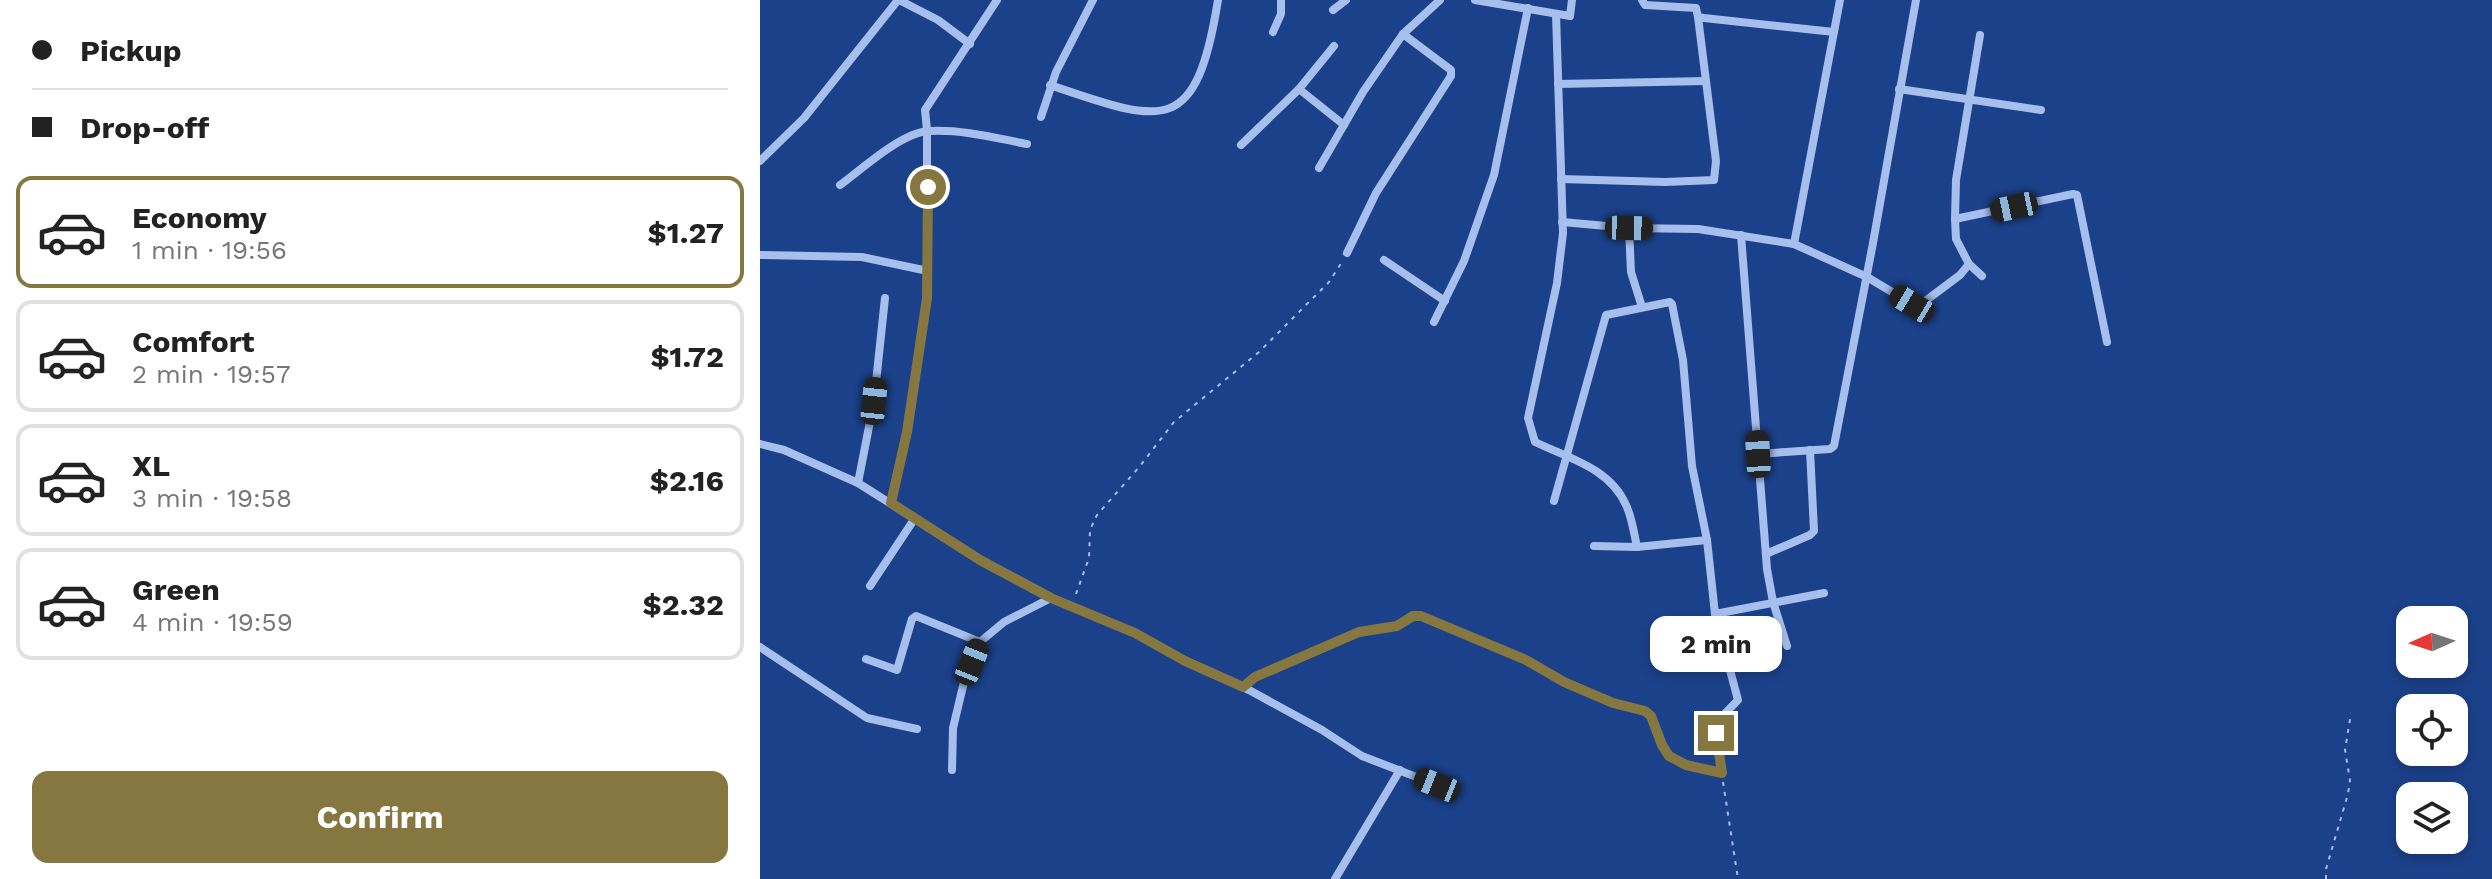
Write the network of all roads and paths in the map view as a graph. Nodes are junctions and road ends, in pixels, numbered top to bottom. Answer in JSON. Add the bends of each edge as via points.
{"nodes":[{"id":1,"x":899,"y":0,"type":"edge"},
{"id":2,"x":997,"y":0,"type":"edge"},
{"id":3,"x":1093,"y":0,"type":"edge"},
{"id":4,"x":1218,"y":0,"type":"edge"},
{"id":5,"x":1281,"y":0,"type":"edge"},
{"id":6,"x":1346,"y":0,"type":"edge"},
{"id":7,"x":1440,"y":0,"type":"edge"},
{"id":8,"x":1475,"y":0,"type":"edge"},
{"id":9,"x":1572,"y":0,"type":"edge"},
{"id":10,"x":1642,"y":0,"type":"edge"},
{"id":11,"x":1840,"y":0,"type":"edge"},
{"id":12,"x":1916,"y":0,"type":"edge"},
{"id":13,"x":1528,"y":8,"type":"junction"},
{"id":14,"x":1333,"y":10,"type":"dead end"},
{"id":15,"x":1556,"y":14,"type":"junction"},
{"id":16,"x":1698,"y":17,"type":"junction"},
{"id":17,"x":1273,"y":32,"type":"dead end"},
{"id":18,"x":1834,"y":32,"type":"junction"},
{"id":19,"x":1403,"y":34,"type":"junction"},
{"id":20,"x":1980,"y":35,"type":"dead end"},
{"id":21,"x":970,"y":44,"type":"junction"},
{"id":22,"x":1334,"y":46,"type":"dead end"},
{"id":23,"x":1706,"y":81,"type":"junction"},
{"id":24,"x":1558,"y":84,"type":"junction"},
{"id":25,"x":1050,"y":85,"type":"junction"},
{"id":26,"x":1299,"y":89,"type":"junction"},
{"id":27,"x":1899,"y":89,"type":"junction"},
{"id":28,"x":1969,"y":101,"type":"junction"},
{"id":29,"x":2041,"y":110,"type":"dead end"},
{"id":30,"x":1041,"y":117,"type":"dead end"},
{"id":31,"x":1344,"y":125,"type":"junction"},
{"id":32,"x":927,"y":128,"type":"junction"},
{"id":33,"x":1027,"y":144,"type":"dead end"},
{"id":34,"x":1241,"y":145,"type":"dead end"},
{"id":35,"x":760,"y":161,"type":"edge"},
{"id":36,"x":1319,"y":168,"type":"dead end"},
{"id":37,"x":1561,"y":179,"type":"junction"},
{"id":38,"x":840,"y":185,"type":"dead end"},
{"id":39,"x":1955,"y":219,"type":"junction"},
{"id":40,"x":1562,"y":222,"type":"junction"},
{"id":41,"x":1629,"y":228,"type":"junction"},
{"id":42,"x":1741,"y":235,"type":"junction"},
{"id":43,"x":1794,"y":244,"type":"junction"},
{"id":44,"x":1347,"y":253,"type":"joint"},
{"id":45,"x":760,"y":255,"type":"edge"},
{"id":46,"x":1384,"y":260,"type":"dead end"},
{"id":47,"x":1969,"y":264,"type":"junction"},
{"id":48,"x":928,"y":271,"type":"junction"},
{"id":49,"x":1982,"y":276,"type":"dead end"},
{"id":50,"x":1867,"y":277,"type":"junction"},
{"id":51,"x":885,"y":298,"type":"dead end"},
{"id":52,"x":1445,"y":301,"type":"junction"},
{"id":53,"x":1642,"y":307,"type":"junction"},
{"id":54,"x":1434,"y":322,"type":"dead end"},
{"id":55,"x":2107,"y":342,"type":"dead end"},
{"id":56,"x":760,"y":444,"type":"edge"},
{"id":57,"x":1810,"y":450,"type":"junction"},
{"id":58,"x":1758,"y":454,"type":"junction"},
{"id":59,"x":1566,"y":457,"type":"junction"},
{"id":60,"x":858,"y":483,"type":"junction"},
{"id":61,"x":1554,"y":501,"type":"dead end"},
{"id":62,"x":891,"y":503,"type":"junction"},
{"id":63,"x":915,"y":518,"type":"junction"},
{"id":64,"x":1707,"y":540,"type":"junction"},
{"id":65,"x":1594,"y":546,"type":"dead end"},
{"id":66,"x":1637,"y":547,"type":"junction"},
{"id":67,"x":1766,"y":554,"type":"junction"},
{"id":68,"x":870,"y":586,"type":"dead end"},
{"id":69,"x":1824,"y":593,"type":"dead end"},
{"id":70,"x":1051,"y":598,"type":"junction"},
{"id":71,"x":1773,"y":602,"type":"junction"},
{"id":72,"x":1072,"y":607,"type":"junction"},
{"id":73,"x":1715,"y":614,"type":"junction"},
{"id":74,"x":980,"y":642,"type":"junction"},
{"id":75,"x":1787,"y":646,"type":"dead end"},
{"id":76,"x":760,"y":647,"type":"edge"},
{"id":77,"x":866,"y":659,"type":"dead end"},
{"id":78,"x":1243,"y":687,"type":"junction"},
{"id":79,"x":2351,"y":713,"type":"dead end"},
{"id":80,"x":917,"y":729,"type":"dead end"},
{"id":81,"x":952,"y":770,"type":"dead end"},
{"id":82,"x":1400,"y":770,"type":"junction"},
{"id":83,"x":1722,"y":773,"type":"junction"},
{"id":84,"x":1437,"y":785,"type":"dead end"},
{"id":85,"x":1335,"y":879,"type":"edge"},
{"id":86,"x":1738,"y":879,"type":"edge"},
{"id":87,"x":2326,"y":879,"type":"edge"}],
"edges":[{"from":1,"to":21,"type":"street"},
{"from":1,"to":35,"type":"street","via":[[804,118]]},
{"from":2,"to":21,"type":"street"},
{"from":3,"to":25,"type":"street"},
{"from":4,"to":25,"type":"street","via":[[1205,56],[1190,95],[1180,104],[1160,113],[1122,110]]},
{"from":5,"to":17,"type":"street"},
{"from":6,"to":14,"type":"street"},
{"from":7,"to":19,"type":"street"},
{"from":8,"to":13,"type":"street"},
{"from":9,"to":15,"type":"street","via":[[1570,16]]},
{"from":10,"to":16,"type":"street","via":[[1645,5],[1696,8]]},
{"from":11,"to":18,"type":"street"},
{"from":12,"to":27,"type":"street"},
{"from":13,"to":15,"type":"street"},
{"from":13,"to":52,"type":"street","via":[[1494,175]]},
{"from":15,"to":24,"type":"street"},
{"from":16,"to":18,"type":"street"},
{"from":16,"to":23,"type":"street"},
{"from":18,"to":43,"type":"street"},
{"from":19,"to":31,"type":"street"},
{"from":19,"to":44,"type":"street","via":[[1451,70],[1451,76],[1376,193]]},
{"from":20,"to":28,"type":"street"},
{"from":21,"to":32,"type":"street","via":[[925,110]]},
{"from":22,"to":26,"type":"street"},
{"from":23,"to":24,"type":"street"},
{"from":23,"to":37,"type":"street","via":[[1714,180]]},
{"from":24,"to":37,"type":"street"},
{"from":25,"to":30,"type":"street"},
{"from":26,"to":31,"type":"street"},
{"from":26,"to":34,"type":"street"},
{"from":27,"to":28,"type":"street"},
{"from":27,"to":50,"type":"street"},
{"from":28,"to":29,"type":"street"},
{"from":28,"to":39,"type":"street"},
{"from":31,"to":36,"type":"street"},
{"from":32,"to":33,"type":"street"},
{"from":32,"to":38,"type":"street"},
{"from":32,"to":48,"type":"street"},
{"from":37,"to":40,"type":"street"},
{"from":39,"to":47,"type":"street","via":[[1956,239]]},
{"from":39,"to":55,"type":"street","via":[[2077,195]]},
{"from":40,"to":41,"type":"street"},
{"from":40,"to":59,"type":"street","via":[[1557,283],[1528,418],[1535,442]]},
{"from":41,"to":42,"type":"street"},
{"from":41,"to":53,"type":"street","via":[[1631,272]]},
{"from":42,"to":43,"type":"street"},
{"from":42,"to":58,"type":"street"},
{"from":43,"to":50,"type":"street"},
{"from":44,"to":72,"type":"path","via":[[1329,282],[1259,352],[1174,422],[1097,515]]},
{"from":45,"to":48,"type":"street","via":[[862,257]]},
{"from":46,"to":52,"type":"street"},
{"from":47,"to":49,"type":"street"},
{"from":47,"to":50,"type":"street","via":[[1920,305]]},
{"from":48,"to":62,"type":"street","via":[[907,432]]},
{"from":50,"to":57,"type":"street","via":[[1834,446]]},
{"from":51,"to":60,"type":"street"},
{"from":52,"to":54,"type":"street"},
{"from":53,"to":59,"type":"street","via":[[1606,315]]},
{"from":53,"to":64,"type":"street","via":[[1672,304]]},
{"from":56,"to":60,"type":"street"},
{"from":57,"to":58,"type":"street"},
{"from":57,"to":67,"type":"street","via":[[1814,531]]},
{"from":58,"to":67,"type":"street"},
{"from":59,"to":61,"type":"street"},
{"from":59,"to":66,"type":"street","via":[[1600,472],[1616,486]]},
{"from":60,"to":62,"type":"street"},
{"from":62,"to":63,"type":"street"},
{"from":63,"to":68,"type":"street"},
{"from":63,"to":70,"type":"street"},
{"from":64,"to":66,"type":"street"},
{"from":64,"to":73,"type":"street"},
{"from":65,"to":66,"type":"street"},
{"from":67,"to":71,"type":"street"},
{"from":69,"to":71,"type":"street"},
{"from":70,"to":72,"type":"street"},
{"from":70,"to":74,"type":"street","via":[[1004,622]]},
{"from":71,"to":73,"type":"street"},
{"from":71,"to":75,"type":"street"},
{"from":72,"to":78,"type":"street"},
{"from":73,"to":83,"type":"street","via":[[1738,700],[1715,724]]},
{"from":74,"to":77,"type":"street","via":[[916,616],[897,670]]},
{"from":74,"to":81,"type":"street","via":[[953,728]]},
{"from":76,"to":80,"type":"street","via":[[867,718]]},
{"from":78,"to":82,"type":"street","via":[[1362,756]]},
{"from":78,"to":83,"type":"street","via":[[1359,632],[1421,616],[1613,703],[1645,711],[1669,756]]},
{"from":79,"to":87,"type":"path","via":[[2345,750],[2350,780]]},
{"from":82,"to":84,"type":"street"},
{"from":82,"to":85,"type":"street"},
{"from":83,"to":86,"type":"path"}]}
